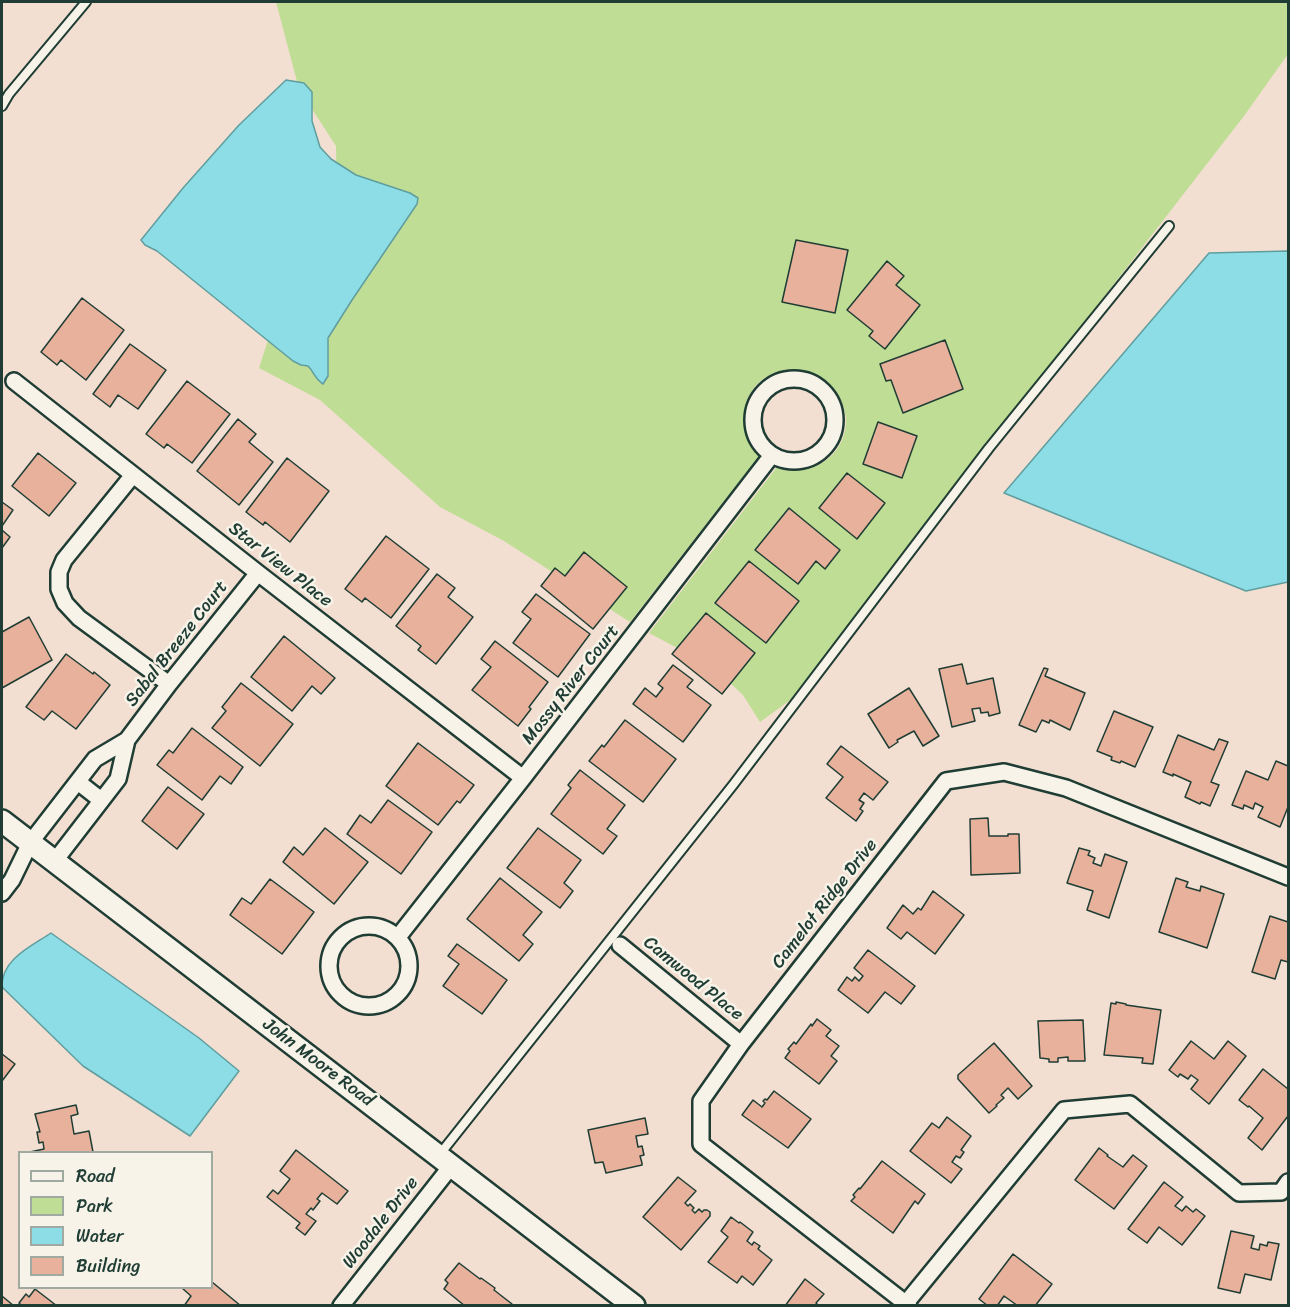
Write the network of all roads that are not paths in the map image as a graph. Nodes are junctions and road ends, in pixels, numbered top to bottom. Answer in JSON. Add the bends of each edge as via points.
{"nodes":[{"id":1,"x":86,"y":2,"type":"edge"},
{"id":2,"x":2,"y":105,"type":"edge"},
{"id":3,"x":1169,"y":226,"type":"dead end"},
{"id":4,"x":14,"y":381,"type":"dead end"},
{"id":5,"x":772,"y":455,"type":"junction"},
{"id":6,"x":133,"y":475,"type":"junction"},
{"id":7,"x":258,"y":573,"type":"junction"},
{"id":8,"x":169,"y":684,"type":"junction"},
{"id":9,"x":127,"y":740,"type":"junction"},
{"id":10,"x":524,"y":778,"type":"junction"},
{"id":11,"x":78,"y":782,"type":"junction"},
{"id":12,"x":101,"y":800,"type":"junction"},
{"id":13,"x":2,"y":821,"type":"edge"},
{"id":14,"x":30,"y":843,"type":"junction"},
{"id":15,"x":54,"y":862,"type":"junction"},
{"id":16,"x":1288,"y":877,"type":"edge"},
{"id":17,"x":2,"y":893,"type":"edge"},
{"id":18,"x":398,"y":937,"type":"junction"},
{"id":19,"x":620,"y":945,"type":"dead end"},
{"id":20,"x":741,"y":1044,"type":"junction"},
{"id":21,"x":446,"y":1160,"type":"junction"},
{"id":22,"x":1288,"y":1182,"type":"edge"},
{"id":23,"x":908,"y":1304,"type":"edge"},
{"id":24,"x":341,"y":1305,"type":"edge"},
{"id":25,"x":634,"y":1305,"type":"edge"}],
"edges":[{"from":1,"to":2,"type":"lane"},
{"from":3,"to":21,"type":"lane","via":[[989,448]]},
{"from":4,"to":6,"type":"street","name":"Star View Place"},
{"from":5,"to":5,"type":"street","via":[[800,461],[825,448],[832,436],[834,408],[818,386],[793,379],[769,388],[760,398],[753,423],[756,436]]},
{"from":5,"to":10,"type":"street","name":"Mossy River Court"},
{"from":6,"to":7,"type":"street","name":"Star View Place"},
{"from":6,"to":8,"type":"street","via":[[64,560],[58,589],[80,618]]},
{"from":7,"to":8,"type":"street","name":"Sabal Breeze Court"},
{"from":7,"to":10,"type":"street","name":"Star View Place"},
{"from":8,"to":9,"type":"street","name":"Sabal Breeze Court"},
{"from":9,"to":11,"type":"street","name":"Sabal Breeze Court","via":[[95,759]]},
{"from":9,"to":12,"type":"street","name":"Sabal Breeze Court","via":[[118,779]]},
{"from":10,"to":18,"type":"street","name":"Mossy River Court"},
{"from":11,"to":12,"type":"street"},
{"from":11,"to":14,"type":"street","name":"Sabal Breeze Court"},
{"from":12,"to":15,"type":"street","name":"Sabal Breeze Court"},
{"from":13,"to":14,"type":"street","name":"John Moore Road"},
{"from":14,"to":15,"type":"street","name":"John Moore Road"},
{"from":14,"to":17,"type":"street","name":"Sabal Breeze Court"},
{"from":15,"to":21,"type":"street","name":"John Moore Road"},
{"from":16,"to":20,"type":"street","name":"Camelot Ridge Drive","via":[[1066,788],[1004,772],[946,781]]},
{"from":18,"to":18,"type":"street","via":[[409,960],[409,973],[396,995],[373,1006],[360,1005],[338,992],[328,966],[331,953],[348,931],[374,925]]},
{"from":19,"to":20,"type":"street","name":"Camwood Place"},
{"from":20,"to":23,"type":"street","name":"Camelot Ridge Drive","via":[[701,1101],[701,1144]]},
{"from":21,"to":24,"type":"street","name":"Woodale Drive"},
{"from":21,"to":25,"type":"street","name":"John Moore Road"},
{"from":22,"to":23,"type":"street","name":"Camelot Ridge Drive","via":[[1281,1191],[1239,1193],[1130,1104],[1064,1110]]}]}
